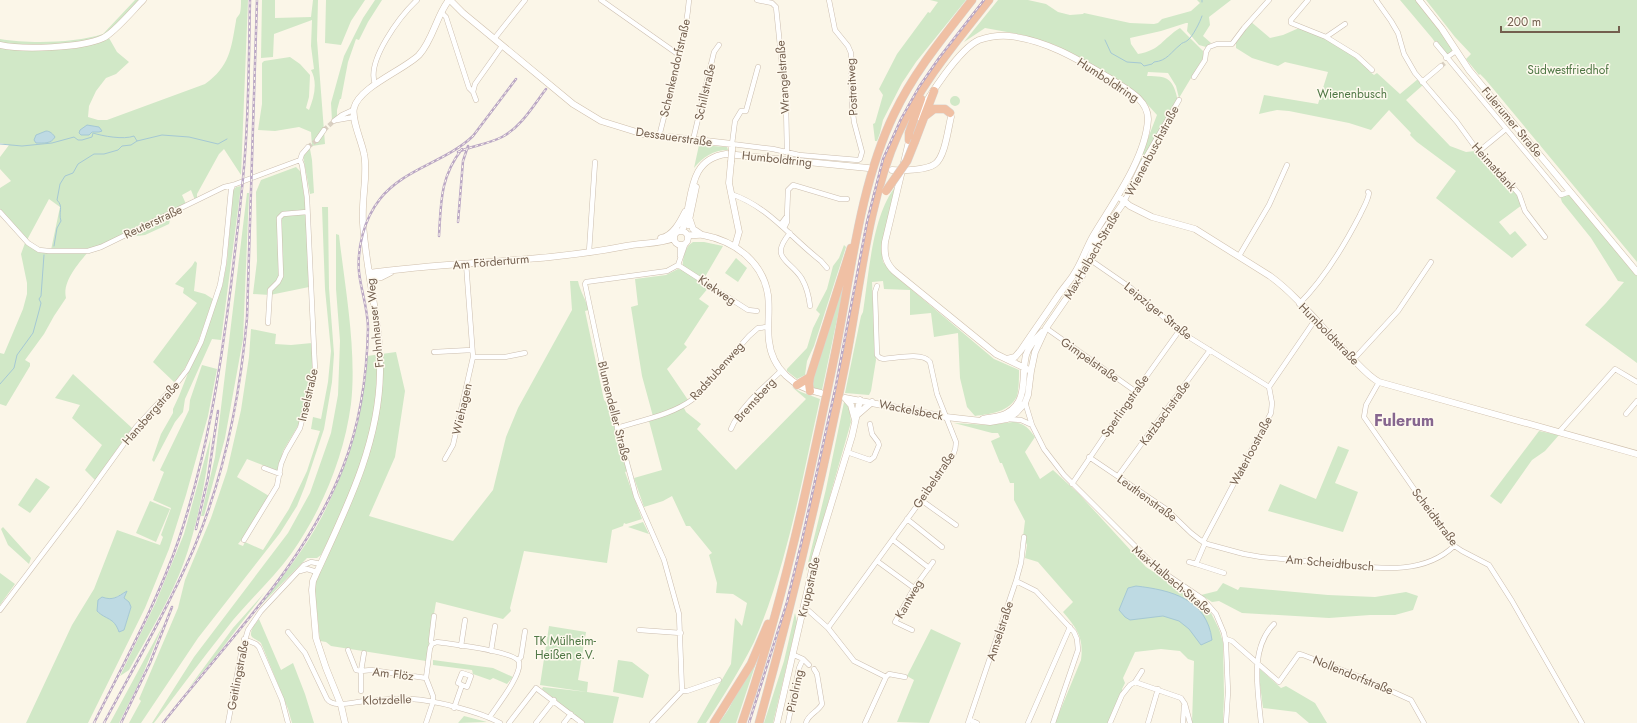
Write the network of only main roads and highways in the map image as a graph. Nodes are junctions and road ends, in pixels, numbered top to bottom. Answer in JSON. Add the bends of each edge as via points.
{"nodes":[{"id":1,"x":972,"y":0,"type":"edge"},
{"id":2,"x":989,"y":0,"type":"edge"},
{"id":3,"x":935,"y":70,"type":"junction"},
{"id":4,"x":934,"y":91,"type":"road end"},
{"id":5,"x":950,"y":113,"type":"road end"},
{"id":6,"x":923,"y":118,"type":"junction"},
{"id":7,"x":912,"y":140,"type":"junction"},
{"id":8,"x":858,"y":231,"type":"junction"},
{"id":9,"x":869,"y":233,"type":"junction"},
{"id":10,"x":810,"y":377,"type":"junction"},
{"id":11,"x":797,"y":385,"type":"road end"},
{"id":12,"x":810,"y":391,"type":"road end"},
{"id":13,"x":779,"y":602,"type":"junction"},
{"id":14,"x":768,"y":692,"type":"junction"},
{"id":15,"x":714,"y":723,"type":"edge"},
{"id":16,"x":742,"y":723,"type":"edge"},
{"id":17,"x":755,"y":723,"type":"edge"},
{"id":18,"x":759,"y":723,"type":"edge"}],
"edges":[{"from":1,"to":8,"type":"highway","via":[[920,68],[894,115],[877,156]]},
{"from":2,"to":3,"type":"highway"},
{"from":3,"to":7,"type":"highway","via":[[909,132]]},
{"from":3,"to":9,"type":"highway","via":[[911,108],[894,144],[880,186]]},
{"from":4,"to":6,"type":"highway"},
{"from":5,"to":6,"type":"highway","via":[[945,109],[934,109]]},
{"from":6,"to":7,"type":"highway"},
{"from":7,"to":9,"type":"highway","bridge":true,"via":[[907,161],[886,191]]},
{"from":8,"to":10,"type":"highway"},
{"from":8,"to":13,"type":"highway","via":[[815,451]]},
{"from":9,"to":14,"type":"highway","via":[[821,483]]},
{"from":10,"to":11,"type":"highway"},
{"from":10,"to":12,"type":"highway"},
{"from":13,"to":15,"type":"highway","via":[[750,664]]},
{"from":13,"to":16,"type":"highway"},
{"from":14,"to":17,"type":"highway"},
{"from":14,"to":18,"type":"highway"}]}
